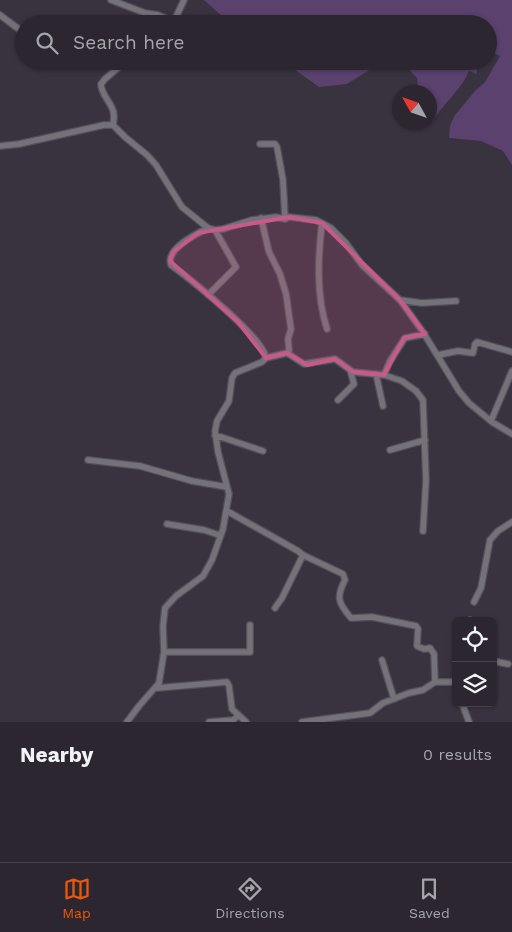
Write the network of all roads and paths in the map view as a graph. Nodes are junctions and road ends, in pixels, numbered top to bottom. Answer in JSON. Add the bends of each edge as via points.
{"nodes":[{"id":1,"x":111,"y":0,"type":"edge"},
{"id":2,"x":184,"y":0,"type":"edge"},
{"id":3,"x":0,"y":15,"type":"edge"},
{"id":4,"x":158,"y":15,"type":"edge"},
{"id":5,"x":177,"y":15,"type":"edge"},
{"id":6,"x":15,"y":27,"type":"edge"},
{"id":7,"x":116,"y":70,"type":"edge"},
{"id":8,"x":113,"y":125,"type":"junction"},
{"id":9,"x":260,"y":144,"type":"dead end"},
{"id":10,"x":0,"y":146,"type":"edge"},
{"id":11,"x":261,"y":218,"type":"junction"},
{"id":12,"x":285,"y":218,"type":"junction"},
{"id":13,"x":322,"y":223,"type":"junction"},
{"id":14,"x":208,"y":228,"type":"junction"},
{"id":15,"x":215,"y":230,"type":"junction"},
{"id":16,"x":208,"y":295,"type":"junction"},
{"id":17,"x":400,"y":300,"type":"junction"},
{"id":18,"x":456,"y":301,"type":"dead end"},
{"id":19,"x":326,"y":329,"type":"dead end"},
{"id":20,"x":424,"y":334,"type":"junction"},
{"id":21,"x":512,"y":352,"type":"edge"},
{"id":22,"x":287,"y":353,"type":"junction"},
{"id":23,"x":438,"y":356,"type":"junction"},
{"id":24,"x":266,"y":358,"type":"junction"},
{"id":25,"x":350,"y":370,"type":"junction"},
{"id":26,"x":512,"y":371,"type":"edge"},
{"id":27,"x":376,"y":374,"type":"junction"},
{"id":28,"x":384,"y":376,"type":"junction"},
{"id":29,"x":338,"y":400,"type":"dead end"},
{"id":30,"x":383,"y":406,"type":"dead end"},
{"id":31,"x":491,"y":421,"type":"junction"},
{"id":32,"x":512,"y":434,"type":"edge"},
{"id":33,"x":215,"y":435,"type":"junction"},
{"id":34,"x":426,"y":440,"type":"junction"},
{"id":35,"x":390,"y":450,"type":"dead end"},
{"id":36,"x":263,"y":452,"type":"dead end"},
{"id":37,"x":88,"y":460,"type":"dead end"},
{"id":38,"x":227,"y":487,"type":"junction"},
{"id":39,"x":227,"y":511,"type":"junction"},
{"id":40,"x":512,"y":522,"type":"edge"},
{"id":41,"x":167,"y":524,"type":"dead end"},
{"id":42,"x":423,"y":531,"type":"dead end"},
{"id":43,"x":220,"y":535,"type":"junction"},
{"id":44,"x":303,"y":555,"type":"junction"},
{"id":45,"x":474,"y":602,"type":"dead end"},
{"id":46,"x":275,"y":608,"type":"dead end"},
{"id":47,"x":250,"y":625,"type":"dead end"},
{"id":48,"x":164,"y":652,"type":"junction"},
{"id":49,"x":382,"y":660,"type":"dead end"},
{"id":50,"x":497,"y":662,"type":"edge"},
{"id":51,"x":508,"y":664,"type":"dead end"},
{"id":52,"x":435,"y":682,"type":"junction"},
{"id":53,"x":452,"y":682,"type":"edge"},
{"id":54,"x":157,"y":688,"type":"junction"},
{"id":55,"x":394,"y":699,"type":"junction"},
{"id":56,"x":463,"y":707,"type":"edge"},
{"id":57,"x":238,"y":716,"type":"junction"},
{"id":58,"x":467,"y":721,"type":"edge"},
{"id":59,"x":127,"y":722,"type":"edge"},
{"id":60,"x":209,"y":722,"type":"edge"},
{"id":61,"x":246,"y":722,"type":"edge"},
{"id":62,"x":302,"y":722,"type":"edge"}],
"edges":[{"from":1,"to":4,"type":"street"},
{"from":2,"to":5,"type":"street"},
{"from":3,"to":6,"type":"street"},
{"from":7,"to":8,"type":"street","via":[[101,84],[112,108]]},
{"from":8,"to":10,"type":"street"},
{"from":8,"to":14,"type":"street","via":[[156,165],[182,208]]},
{"from":9,"to":12,"type":"street","via":[[276,144],[283,180]]},
{"from":11,"to":12,"type":"street"},
{"from":11,"to":15,"type":"street"},
{"from":11,"to":22,"type":"street","via":[[269,252],[286,294],[291,329]]},
{"from":12,"to":13,"type":"street","via":[[305,218]]},
{"from":13,"to":17,"type":"street","via":[[336,232],[362,265]]},
{"from":13,"to":19,"type":"street","via":[[319,281]]},
{"from":14,"to":15,"type":"street"},
{"from":14,"to":16,"type":"street","via":[[179,246],[169,258],[171,264]]},
{"from":15,"to":16,"type":"street","via":[[236,267]]},
{"from":16,"to":24,"type":"street","via":[[238,322]]},
{"from":17,"to":18,"type":"street","via":[[422,303]]},
{"from":17,"to":20,"type":"street"},
{"from":20,"to":23,"type":"street"},
{"from":20,"to":28,"type":"street","via":[[405,338]]},
{"from":21,"to":23,"type":"street","via":[[477,342],[473,353],[458,351]]},
{"from":22,"to":24,"type":"street"},
{"from":22,"to":25,"type":"street","via":[[304,364],[337,360]]},
{"from":23,"to":31,"type":"street","via":[[469,403]]},
{"from":24,"to":33,"type":"street","via":[[235,373],[229,401],[216,424]]},
{"from":25,"to":27,"type":"street"},
{"from":25,"to":29,"type":"street","via":[[354,384]]},
{"from":26,"to":31,"type":"street"},
{"from":27,"to":28,"type":"street"},
{"from":27,"to":30,"type":"street"},
{"from":28,"to":34,"type":"street","via":[[406,384],[422,398]]},
{"from":31,"to":32,"type":"street"},
{"from":33,"to":36,"type":"street"},
{"from":33,"to":38,"type":"street"},
{"from":34,"to":35,"type":"street"},
{"from":34,"to":42,"type":"street"},
{"from":37,"to":38,"type":"street","via":[[140,466]]},
{"from":38,"to":39,"type":"street"},
{"from":39,"to":43,"type":"street"},
{"from":39,"to":44,"type":"street"},
{"from":40,"to":45,"type":"street","via":[[490,540]]},
{"from":41,"to":43,"type":"street"},
{"from":43,"to":48,"type":"street","via":[[203,576],[165,608]]},
{"from":44,"to":46,"type":"street"},
{"from":44,"to":52,"type":"street","via":[[343,574],[345,580],[338,596],[351,618],[372,617],[416,626],[417,646],[424,650],[429,648],[434,654]]},
{"from":47,"to":48,"type":"street","via":[[250,652]]},
{"from":48,"to":54,"type":"street"},
{"from":49,"to":55,"type":"street"},
{"from":50,"to":51,"type":"street"},
{"from":52,"to":53,"type":"street"},
{"from":52,"to":55,"type":"street","via":[[428,688]]},
{"from":54,"to":57,"type":"street","via":[[227,682],[232,709]]},
{"from":54,"to":59,"type":"street"},
{"from":55,"to":62,"type":"street","via":[[366,714]]},
{"from":56,"to":58,"type":"street"},
{"from":57,"to":60,"type":"street","via":[[233,720]]},
{"from":57,"to":61,"type":"street"}]}
